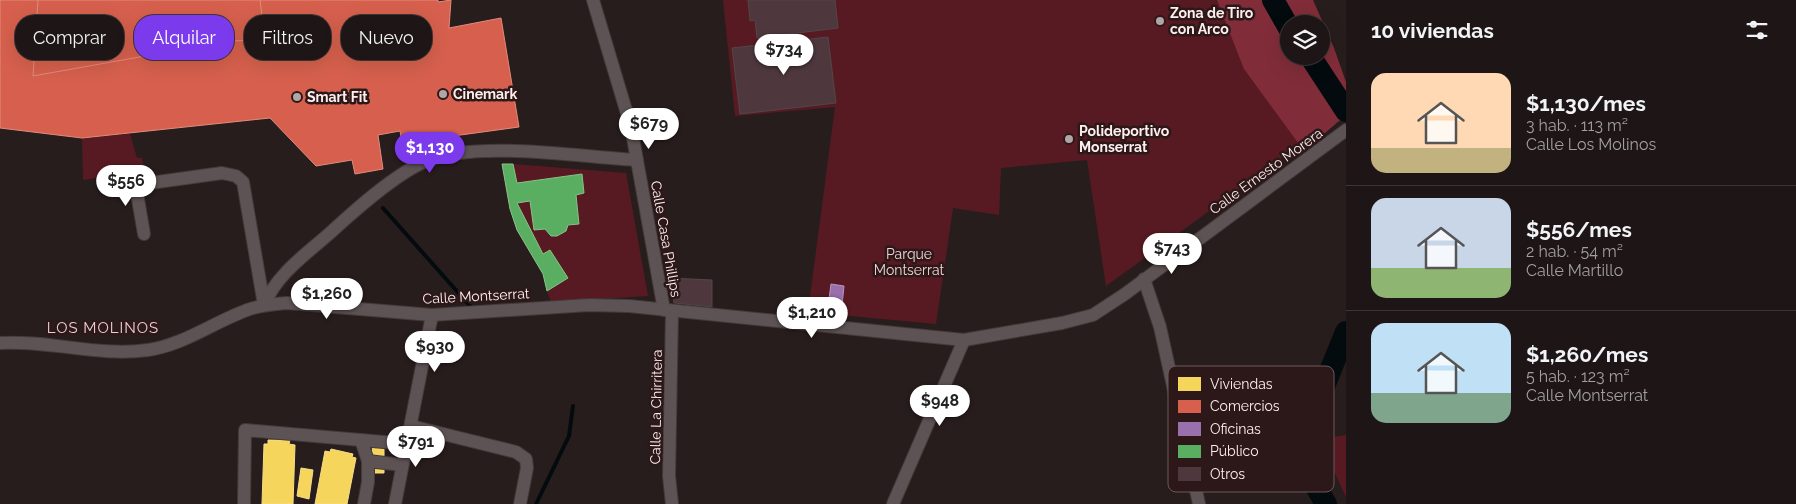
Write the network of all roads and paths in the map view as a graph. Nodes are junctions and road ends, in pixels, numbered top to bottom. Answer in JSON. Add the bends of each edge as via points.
{"nodes":[{"id":1,"x":593,"y":0,"type":"edge"},
{"id":2,"x":1346,"y":130,"type":"edge"},
{"id":3,"x":637,"y":160,"type":"junction"},
{"id":4,"x":144,"y":234,"type":"dead end"},
{"id":5,"x":1144,"y":279,"type":"junction"},
{"id":6,"x":264,"y":305,"type":"junction"},
{"id":7,"x":668,"y":311,"type":"junction"},
{"id":8,"x":432,"y":315,"type":"junction"},
{"id":9,"x":964,"y":340,"type":"junction"},
{"id":10,"x":0,"y":343,"type":"edge"},
{"id":11,"x":1169,"y":366,"type":"edge"},
{"id":12,"x":411,"y":426,"type":"junction"},
{"id":13,"x":361,"y":440,"type":"junction"},
{"id":14,"x":407,"y":444,"type":"junction"},
{"id":15,"x":368,"y":461,"type":"junction"},
{"id":16,"x":402,"y":464,"type":"junction"},
{"id":17,"x":244,"y":504,"type":"edge"},
{"id":18,"x":364,"y":504,"type":"edge"},
{"id":19,"x":395,"y":504,"type":"edge"},
{"id":20,"x":520,"y":504,"type":"edge"},
{"id":21,"x":672,"y":504,"type":"edge"},
{"id":22,"x":894,"y":504,"type":"edge"}],
"edges":[{"from":1,"to":3,"type":"street","name":"Calle Casa Phillips","via":[[628,114]]},
{"from":2,"to":5,"type":"street","name":"Calle Ernesto Morera"},
{"from":3,"to":6,"type":"street","via":[[498,151],[450,154],[425,161],[350,216],[277,281]]},
{"from":3,"to":7,"type":"street","name":"Calle Casa Phillips"},
{"from":4,"to":6,"type":"street","via":[[135,181],[222,173],[236,176],[243,182]]},
{"from":5,"to":9,"type":"street","name":"Calle Ernesto Morera","via":[[1093,315]]},
{"from":5,"to":11,"type":"street"},
{"from":6,"to":8,"type":"street","name":"Calle Montserrat","via":[[287,303]]},
{"from":6,"to":10,"type":"street","name":"Calle Montserrat","via":[[166,346],[147,350],[114,352],[42,343]]},
{"from":7,"to":8,"type":"street","name":"Calle Montserrat","via":[[590,305]]},
{"from":7,"to":9,"type":"street","name":"Calle Ernesto Morera"},
{"from":7,"to":21,"type":"street","name":"Calle La Chirritera"},
{"from":8,"to":12,"type":"street"},
{"from":9,"to":22,"type":"street"},
{"from":12,"to":14,"type":"street"},
{"from":12,"to":20,"type":"street","via":[[516,452],[526,459]]},
{"from":13,"to":14,"type":"street"},
{"from":13,"to":15,"type":"street"},
{"from":13,"to":17,"type":"street","via":[[245,430]]},
{"from":14,"to":16,"type":"street"},
{"from":15,"to":16,"type":"street"},
{"from":15,"to":18,"type":"street"},
{"from":16,"to":19,"type":"street"}]}
